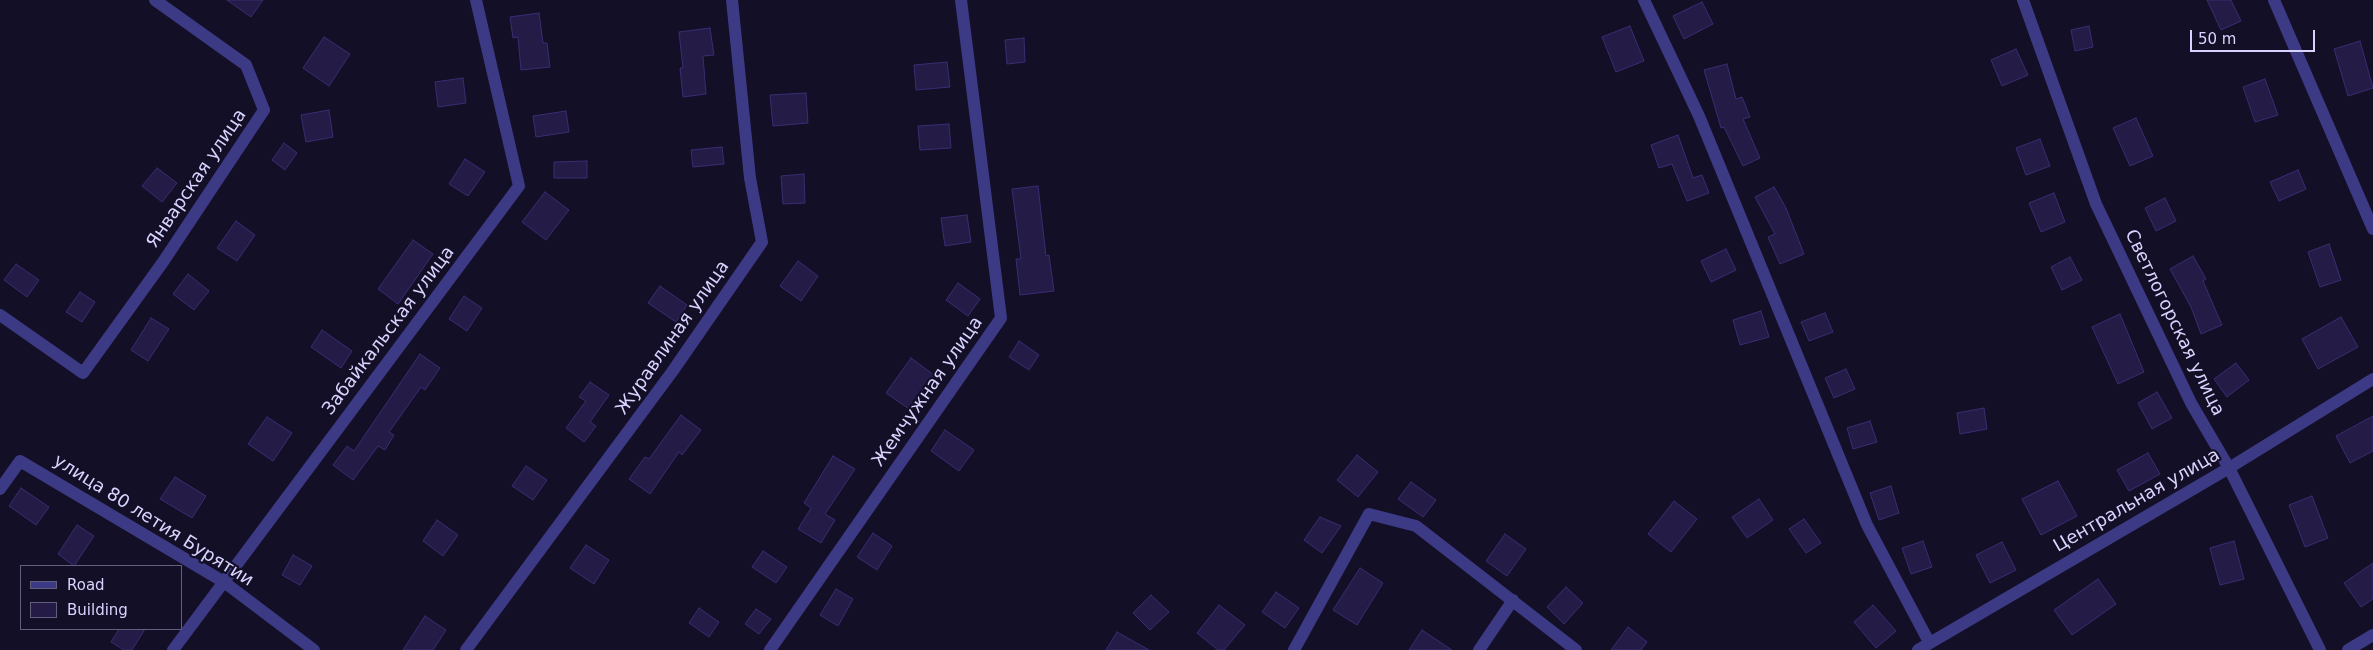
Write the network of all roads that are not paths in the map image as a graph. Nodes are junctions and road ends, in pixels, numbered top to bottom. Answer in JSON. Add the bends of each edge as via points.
{"nodes":[{"id":1,"x":155,"y":0,"type":"edge"},
{"id":2,"x":476,"y":0,"type":"edge"},
{"id":3,"x":732,"y":0,"type":"edge"},
{"id":4,"x":961,"y":0,"type":"edge"},
{"id":5,"x":1644,"y":0,"type":"edge"},
{"id":6,"x":2023,"y":0,"type":"edge"},
{"id":7,"x":2274,"y":0,"type":"edge"},
{"id":8,"x":2373,"y":229,"type":"edge"},
{"id":9,"x":0,"y":315,"type":"edge"},
{"id":10,"x":2373,"y":379,"type":"edge"},
{"id":11,"x":2229,"y":468,"type":"junction"},
{"id":12,"x":0,"y":489,"type":"edge"},
{"id":13,"x":224,"y":582,"type":"junction"},
{"id":14,"x":1513,"y":600,"type":"junction"},
{"id":15,"x":2373,"y":635,"type":"edge"},
{"id":16,"x":1929,"y":642,"type":"junction"},
{"id":17,"x":173,"y":650,"type":"edge"},
{"id":18,"x":314,"y":650,"type":"edge"},
{"id":19,"x":466,"y":650,"type":"edge"},
{"id":20,"x":770,"y":650,"type":"edge"},
{"id":21,"x":1294,"y":650,"type":"edge"},
{"id":22,"x":1479,"y":650,"type":"edge"},
{"id":23,"x":1576,"y":650,"type":"edge"},
{"id":24,"x":1918,"y":650,"type":"edge"},
{"id":25,"x":2320,"y":650,"type":"edge"},
{"id":26,"x":2348,"y":650,"type":"edge"}],
"edges":[{"from":1,"to":9,"type":"street","name":"Январская улица","via":[[246,65],[264,110],[163,262],[83,373]]},
{"from":2,"to":13,"type":"street","name":"Забайкальская улица","via":[[519,186]]},
{"from":3,"to":19,"type":"street","name":"Журавлиная улица","via":[[750,178],[762,242],[672,372]]},
{"from":4,"to":20,"type":"street","name":"Жемчужная улица","via":[[1001,318]]},
{"from":5,"to":16,"type":"street","via":[[1699,116],[1867,525]]},
{"from":6,"to":11,"type":"street","name":"Светлогорская улица","via":[[2096,204],[2191,403]]},
{"from":7,"to":8,"type":"street"},
{"from":10,"to":11,"type":"street","name":"Центральная улица"},
{"from":11,"to":16,"type":"street","name":"Центральная улица"},
{"from":11,"to":25,"type":"street","name":"Светлогорская улица"},
{"from":12,"to":13,"type":"street","name":"улица 80 летия Бурятии","via":[[20,461]]},
{"from":13,"to":17,"type":"street","name":"Забайкальская улица"},
{"from":13,"to":18,"type":"street","name":"улица 80 летия Бурятии"},
{"from":14,"to":21,"type":"street","via":[[1416,526],[1369,514]]},
{"from":14,"to":22,"type":"street"},
{"from":14,"to":23,"type":"street"},
{"from":15,"to":26,"type":"street"},
{"from":16,"to":24,"type":"street","name":"Центральная улица"}]}
